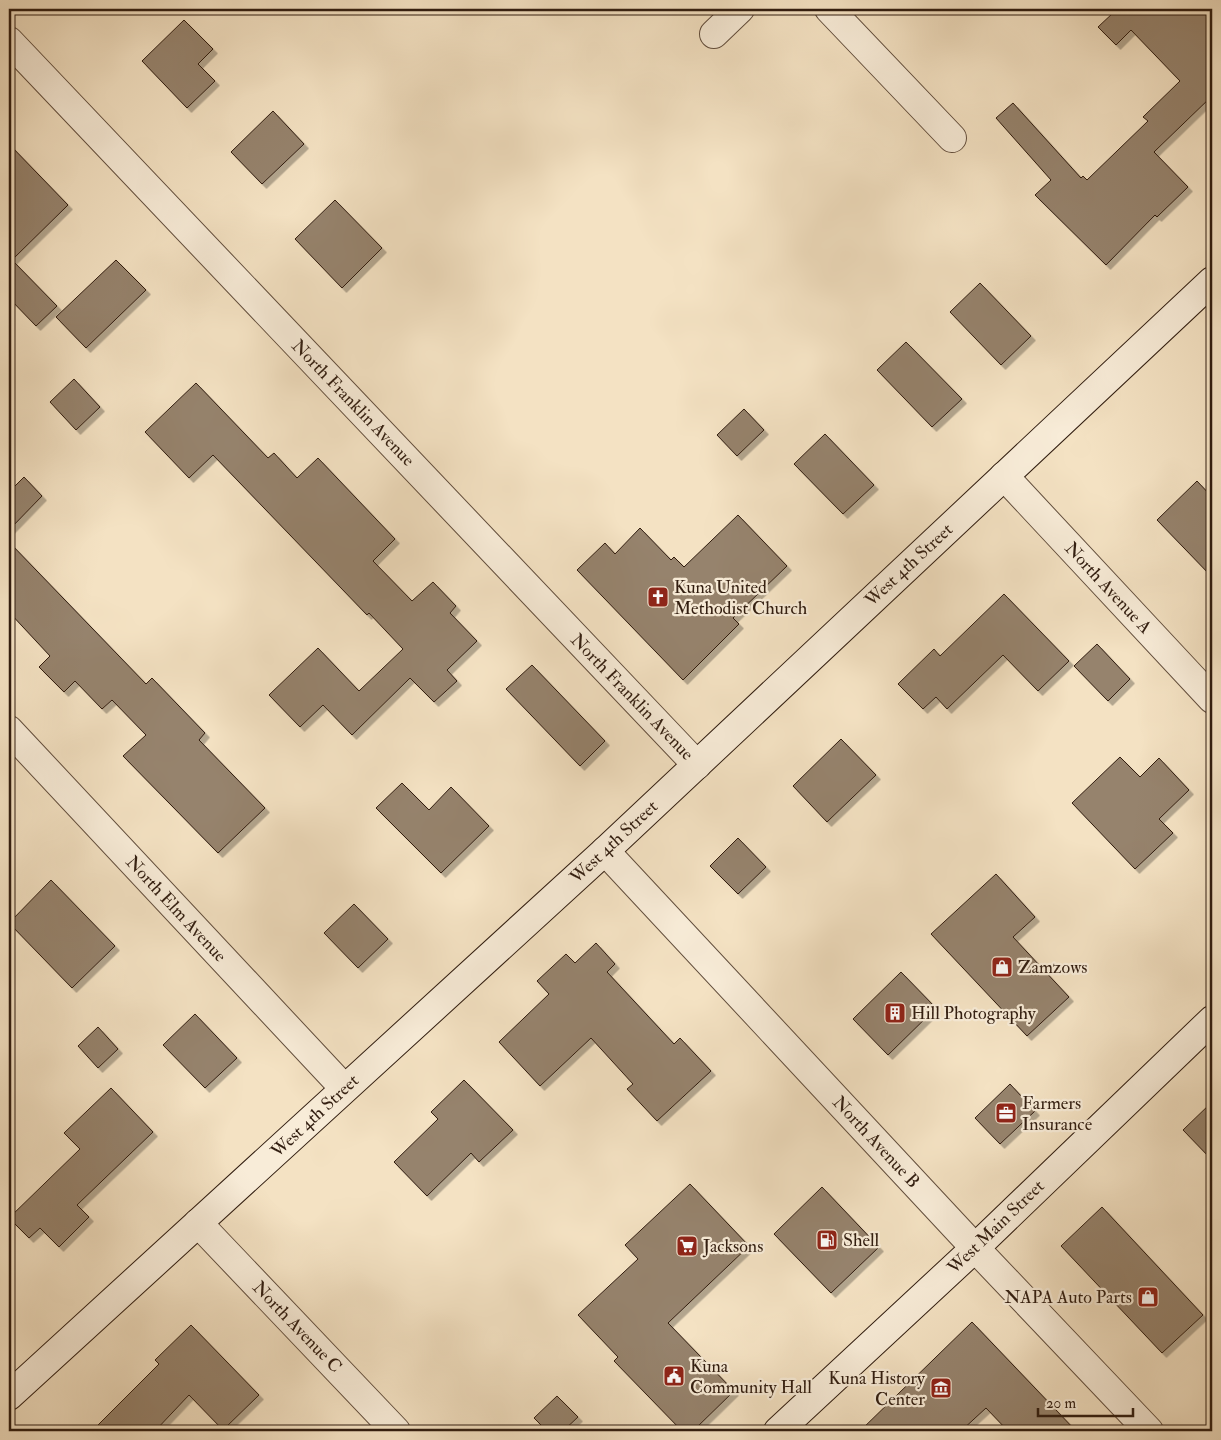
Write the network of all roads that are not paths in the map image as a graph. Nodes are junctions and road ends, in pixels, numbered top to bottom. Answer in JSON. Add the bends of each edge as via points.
{"nodes":[{"id":1,"x":740,"y":9,"type":"edge"},
{"id":2,"x":829,"y":9,"type":"edge"},
{"id":3,"x":714,"y":34,"type":"dead end"},
{"id":4,"x":9,"y":41,"type":"edge"},
{"id":5,"x":952,"y":138,"type":"dead end"},
{"id":6,"x":1212,"y":281,"type":"edge"},
{"id":7,"x":1004,"y":476,"type":"junction"},
{"id":8,"x":1212,"y":699,"type":"edge"},
{"id":9,"x":9,"y":730,"type":"edge"},
{"id":10,"x":697,"y":765,"type":"junction"},
{"id":11,"x":605,"y":851,"type":"junction"},
{"id":12,"x":1212,"y":1020,"type":"edge"},
{"id":13,"x":344,"y":1088,"type":"junction"},
{"id":14,"x":198,"y":1224,"type":"junction"},
{"id":15,"x":975,"y":1248,"type":"junction"},
{"id":16,"x":9,"y":1396,"type":"edge"},
{"id":17,"x":396,"y":1431,"type":"edge"},
{"id":18,"x":778,"y":1431,"type":"edge"},
{"id":19,"x":1149,"y":1431,"type":"edge"}],
"edges":[{"from":1,"to":3,"type":"street"},
{"from":2,"to":5,"type":"street"},
{"from":4,"to":10,"type":"street","name":"North Franklin Avenue"},
{"from":6,"to":7,"type":"street","name":"West 4th Street"},
{"from":7,"to":8,"type":"street","name":"North Avenue A"},
{"from":7,"to":10,"type":"street","name":"West 4th Street"},
{"from":9,"to":13,"type":"street","name":"North Elm Avenue"},
{"from":10,"to":11,"type":"street","name":"West 4th Street"},
{"from":11,"to":13,"type":"street","name":"West 4th Street"},
{"from":11,"to":15,"type":"street","name":"North Avenue B"},
{"from":12,"to":15,"type":"street","name":"West Main Street"},
{"from":13,"to":14,"type":"street","name":"West 4th Street"},
{"from":14,"to":16,"type":"street","name":"West 4th Street"},
{"from":14,"to":17,"type":"street","name":"North Avenue C"},
{"from":15,"to":18,"type":"street","name":"West Main Street"},
{"from":15,"to":19,"type":"street","name":"North Avenue B"}]}
